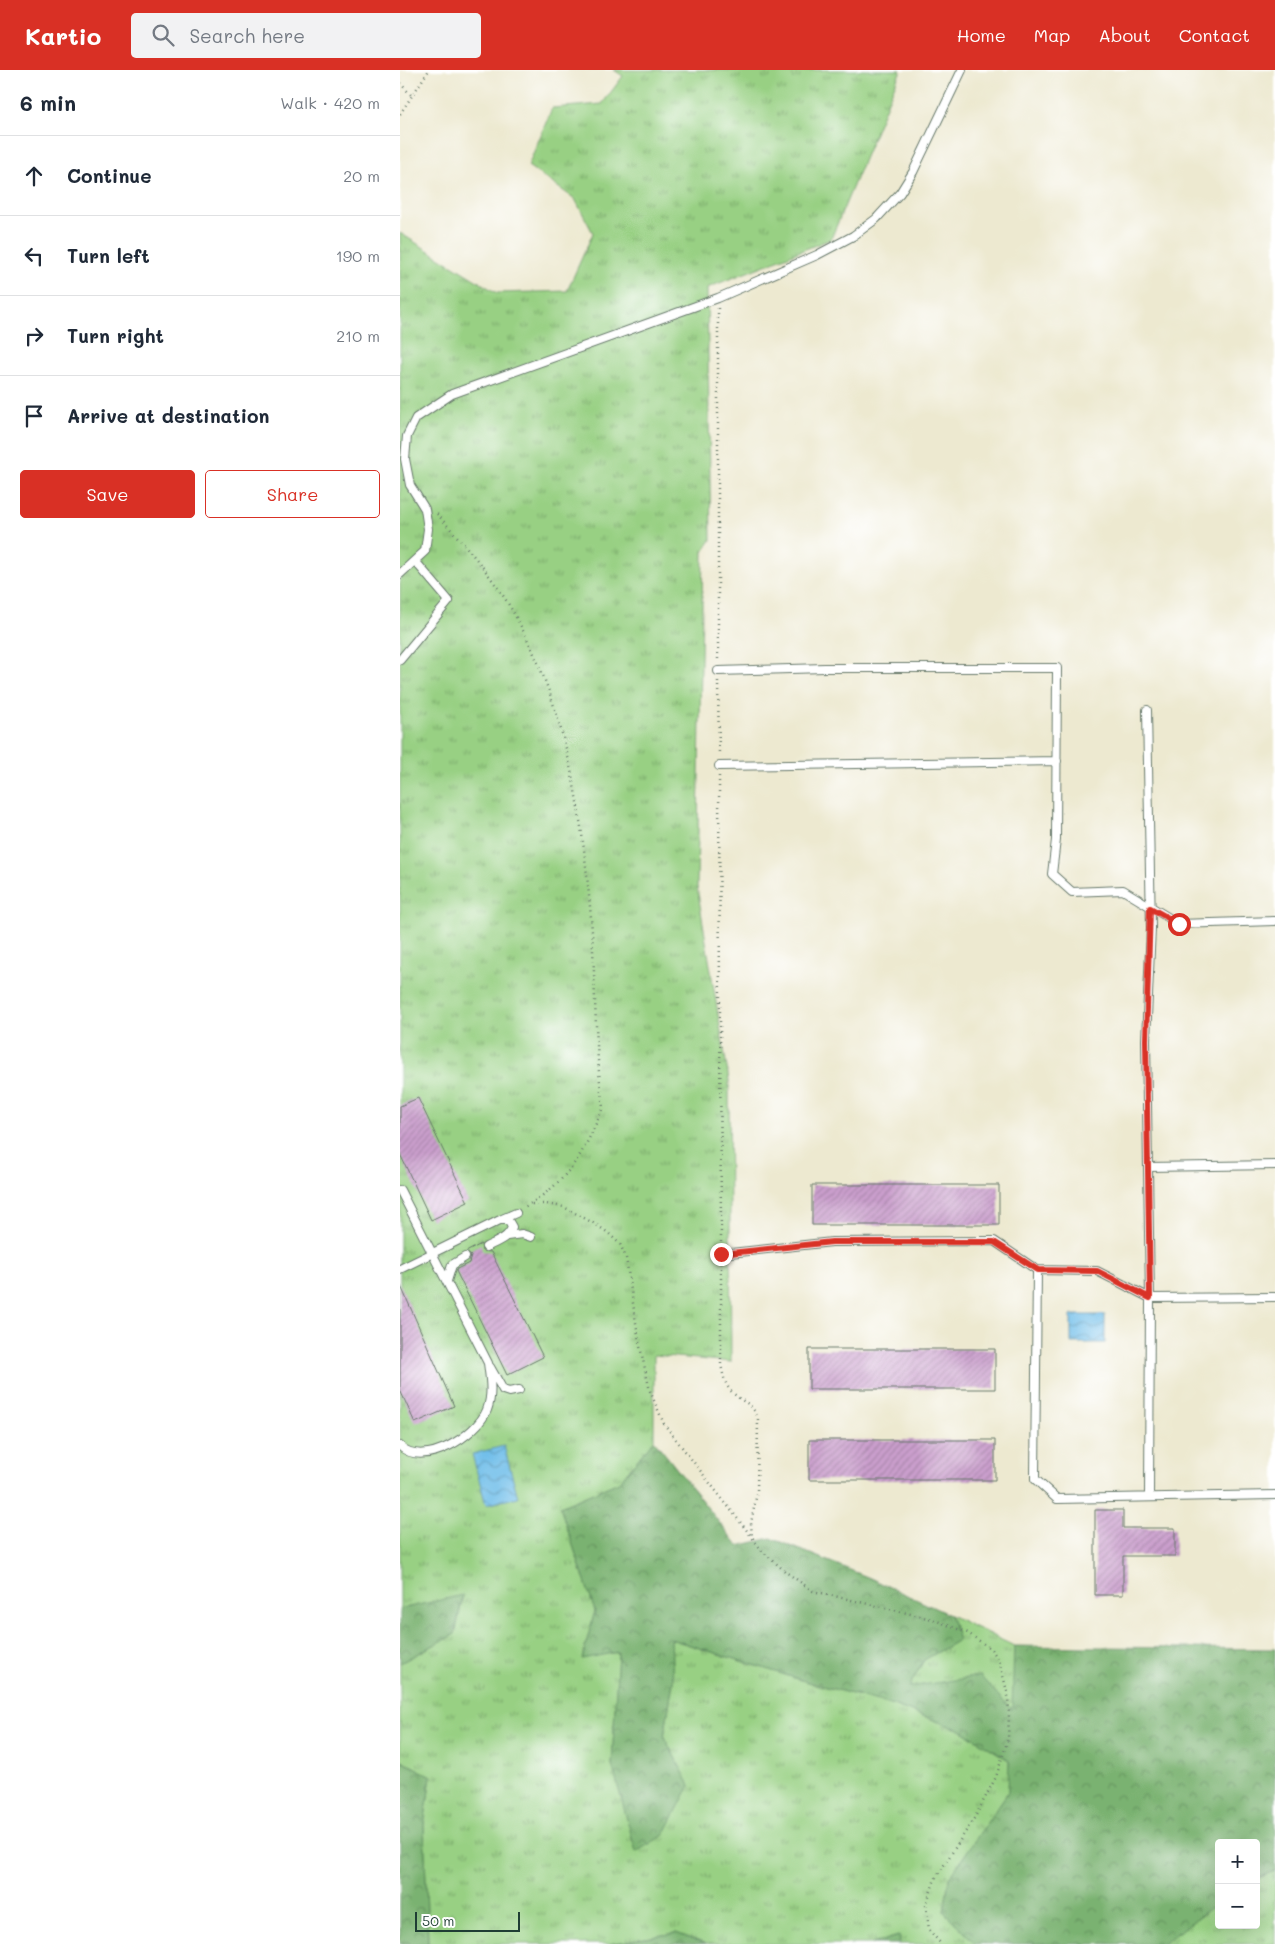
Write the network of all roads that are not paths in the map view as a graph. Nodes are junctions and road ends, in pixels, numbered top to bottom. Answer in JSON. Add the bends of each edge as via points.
{"nodes":[{"id":1,"x":962,"y":70,"type":"edge"},
{"id":2,"x":415,"y":561,"type":"junction"},
{"id":3,"x":400,"y":574,"type":"edge"},
{"id":4,"x":400,"y":660,"type":"edge"},
{"id":5,"x":718,"y":671,"type":"road end"},
{"id":6,"x":1147,"y":710,"type":"dead end"},
{"id":7,"x":1057,"y":761,"type":"junction"},
{"id":8,"x":719,"y":766,"type":"road end"},
{"id":9,"x":1150,"y":908,"type":"junction"},
{"id":10,"x":1275,"y":921,"type":"edge"},
{"id":11,"x":1275,"y":1165,"type":"edge"},
{"id":12,"x":1148,"y":1167,"type":"junction"},
{"id":13,"x":400,"y":1190,"type":"edge"},
{"id":14,"x":516,"y":1213,"type":"road end"},
{"id":15,"x":500,"y":1220,"type":"junction"},
{"id":16,"x":507,"y":1236,"type":"junction"},
{"id":17,"x":530,"y":1238,"type":"dead end"},
{"id":18,"x":486,"y":1247,"type":"dead end"},
{"id":19,"x":432,"y":1253,"type":"junction"},
{"id":20,"x":721,"y":1254,"type":"road end"},
{"id":21,"x":466,"y":1257,"type":"dead end"},
{"id":22,"x":400,"y":1269,"type":"edge"},
{"id":23,"x":1038,"y":1270,"type":"junction"},
{"id":24,"x":446,"y":1281,"type":"junction"},
{"id":25,"x":1275,"y":1297,"type":"edge"},
{"id":26,"x":1150,"y":1298,"type":"junction"},
{"id":27,"x":488,"y":1363,"type":"junction"},
{"id":28,"x":519,"y":1390,"type":"dead end"},
{"id":29,"x":400,"y":1446,"type":"edge"},
{"id":30,"x":1275,"y":1495,"type":"edge"},
{"id":31,"x":1149,"y":1497,"type":"junction"}],
"edges":[{"from":1,"to":2,"type":"lane","via":[[900,193],[876,219],[853,236],[718,298],[452,394],[416,418],[407,436],[404,459],[410,485],[425,509],[428,529],[425,551]]},
{"from":2,"to":3,"type":"lane"},
{"from":2,"to":4,"type":"lane","via":[[449,601]]},
{"from":5,"to":7,"type":"lane","via":[[1057,668]]},
{"from":6,"to":9,"type":"lane"},
{"from":7,"to":8,"type":"lane"},
{"from":7,"to":9,"type":"lane","via":[[1052,874],[1072,892],[1123,890]]},
{"from":9,"to":10,"type":"lane","via":[[1179,924]]},
{"from":9,"to":12,"type":"lane","via":[[1146,1040]]},
{"from":11,"to":12,"type":"lane"},
{"from":12,"to":26,"type":"lane"},
{"from":13,"to":19,"type":"lane"},
{"from":14,"to":15,"type":"lane"},
{"from":15,"to":16,"type":"lane","via":[[510,1222],[511,1232]]},
{"from":15,"to":19,"type":"lane"},
{"from":16,"to":17,"type":"lane","via":[[522,1234]]},
{"from":16,"to":18,"type":"lane"},
{"from":19,"to":22,"type":"lane"},
{"from":19,"to":24,"type":"lane"},
{"from":20,"to":23,"type":"lane","via":[[832,1242],[994,1242]]},
{"from":21,"to":24,"type":"lane","via":[[452,1265]]},
{"from":23,"to":26,"type":"lane","via":[[1097,1271]]},
{"from":23,"to":31,"type":"lane","via":[[1035,1479],[1057,1499]]},
{"from":24,"to":27,"type":"lane"},
{"from":25,"to":26,"type":"lane"},
{"from":26,"to":31,"type":"lane"},
{"from":27,"to":28,"type":"lane","via":[[503,1390]]},
{"from":27,"to":29,"type":"lane","via":[[490,1398],[481,1421],[472,1431],[460,1440],[429,1453],[412,1453]]},
{"from":30,"to":31,"type":"lane"}]}
